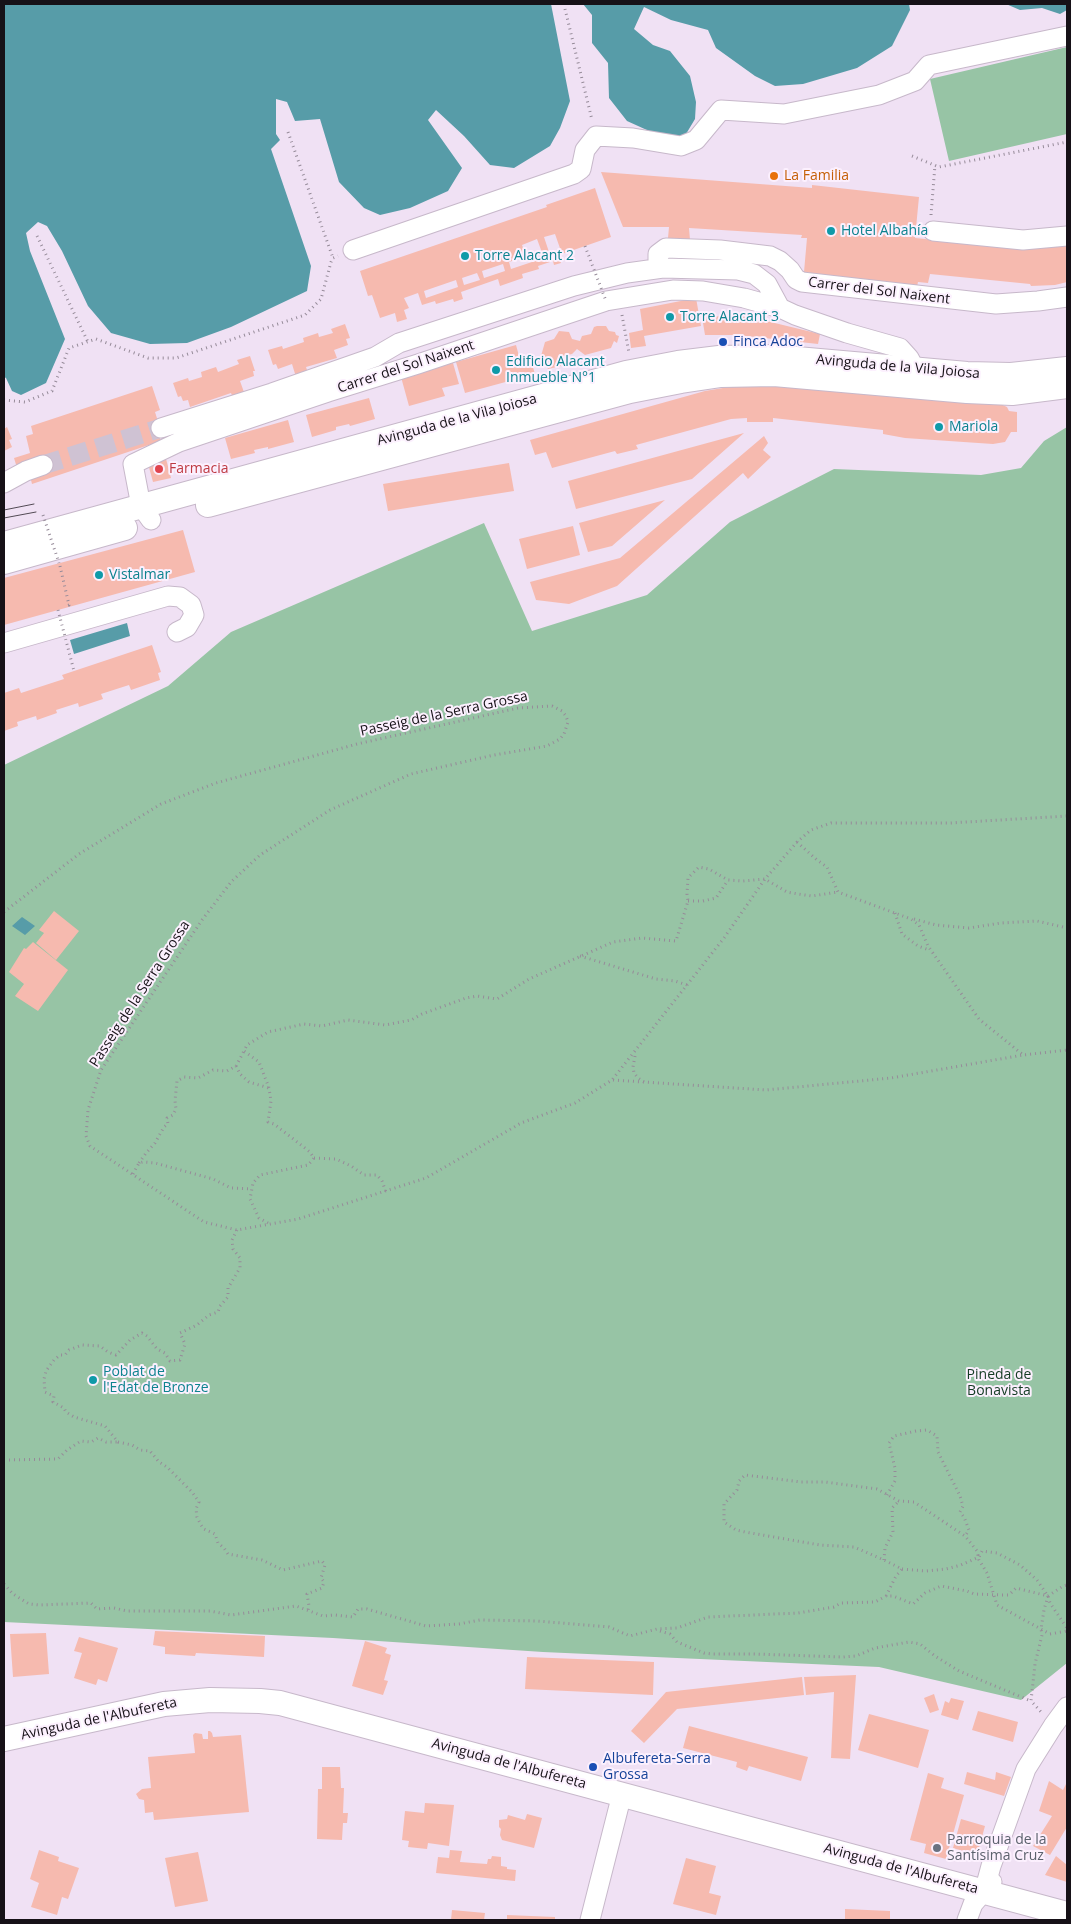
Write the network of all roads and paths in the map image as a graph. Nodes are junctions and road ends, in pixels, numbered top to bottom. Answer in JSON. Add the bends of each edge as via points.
{"nodes":[{"id":1,"x":565,"y":9,"type":"dead end"},
{"id":2,"x":1067,"y":36,"type":"edge"},
{"id":3,"x":288,"y":132,"type":"dead end"},
{"id":4,"x":596,"y":136,"type":"junction"},
{"id":5,"x":1067,"y":142,"type":"edge"},
{"id":6,"x":912,"y":156,"type":"dead end"},
{"id":7,"x":935,"y":165,"type":"junction"},
{"id":8,"x":933,"y":231,"type":"joint"},
{"id":9,"x":37,"y":236,"type":"dead end"},
{"id":10,"x":1067,"y":236,"type":"edge"},
{"id":11,"x":585,"y":246,"type":"dead end"},
{"id":12,"x":353,"y":250,"type":"joint"},
{"id":13,"x":333,"y":258,"type":"junction"},
{"id":14,"x":663,"y":268,"type":"junction"},
{"id":15,"x":754,"y":274,"type":"junction"},
{"id":16,"x":1067,"y":297,"type":"edge"},
{"id":17,"x":744,"y":298,"type":"junction"},
{"id":18,"x":606,"y":301,"type":"junction"},
{"id":19,"x":780,"y":308,"type":"junction"},
{"id":20,"x":621,"y":312,"type":"dead end"},
{"id":21,"x":88,"y":342,"type":"junction"},
{"id":22,"x":629,"y":353,"type":"dead end"},
{"id":23,"x":1067,"y":369,"type":"edge"},
{"id":24,"x":916,"y":370,"type":"junction"},
{"id":25,"x":1067,"y":386,"type":"edge"},
{"id":26,"x":4,"y":400,"type":"edge"},
{"id":27,"x":161,"y":428,"type":"tunnel mouth"},
{"id":28,"x":43,"y":465,"type":"tunnel mouth"},
{"id":29,"x":4,"y":483,"type":"edge"},
{"id":30,"x":146,"y":513,"type":"junction"},
{"id":31,"x":43,"y":515,"type":"dead end"},
{"id":32,"x":4,"y":544,"type":"edge"},
{"id":33,"x":4,"y":562,"type":"edge"},
{"id":34,"x":177,"y":632,"type":"dead end"},
{"id":35,"x":4,"y":642,"type":"edge"},
{"id":36,"x":74,"y":671,"type":"dead end"},
{"id":37,"x":1067,"y":816,"type":"edge"},
{"id":38,"x":797,"y":842,"type":"junction"},
{"id":39,"x":765,"y":879,"type":"junction"},
{"id":40,"x":728,"y":880,"type":"junction"},
{"id":41,"x":838,"y":892,"type":"junction"},
{"id":42,"x":688,"y":901,"type":"junction"},
{"id":43,"x":4,"y":912,"type":"edge"},
{"id":44,"x":895,"y":913,"type":"junction"},
{"id":45,"x":911,"y":919,"type":"junction"},
{"id":46,"x":1067,"y":928,"type":"edge"},
{"id":47,"x":931,"y":950,"type":"junction"},
{"id":48,"x":580,"y":956,"type":"junction"},
{"id":49,"x":687,"y":986,"type":"junction"},
{"id":50,"x":1067,"y":1050,"type":"edge"},
{"id":51,"x":244,"y":1051,"type":"junction"},
{"id":52,"x":636,"y":1052,"type":"junction"},
{"id":53,"x":1023,"y":1055,"type":"junction"},
{"id":54,"x":236,"y":1066,"type":"junction"},
{"id":55,"x":612,"y":1080,"type":"junction"},
{"id":56,"x":645,"y":1083,"type":"junction"},
{"id":57,"x":269,"y":1088,"type":"junction"},
{"id":58,"x":314,"y":1158,"type":"junction"},
{"id":59,"x":139,"y":1163,"type":"junction"},
{"id":60,"x":133,"y":1174,"type":"junction"},
{"id":61,"x":251,"y":1188,"type":"junction"},
{"id":62,"x":386,"y":1192,"type":"junction"},
{"id":63,"x":269,"y":1223,"type":"junction"},
{"id":64,"x":237,"y":1230,"type":"junction"},
{"id":65,"x":118,"y":1442,"type":"junction"},
{"id":66,"x":4,"y":1460,"type":"edge"},
{"id":67,"x":888,"y":1495,"type":"junction"},
{"id":68,"x":899,"y":1501,"type":"junction"},
{"id":69,"x":965,"y":1536,"type":"junction"},
{"id":70,"x":978,"y":1557,"type":"junction"},
{"id":71,"x":884,"y":1560,"type":"junction"},
{"id":72,"x":902,"y":1570,"type":"junction"},
{"id":73,"x":4,"y":1584,"type":"edge"},
{"id":74,"x":1067,"y":1585,"type":"edge"},
{"id":75,"x":994,"y":1594,"type":"junction"},
{"id":76,"x":886,"y":1596,"type":"junction"},
{"id":77,"x":1048,"y":1596,"type":"junction"},
{"id":78,"x":308,"y":1611,"type":"junction"},
{"id":79,"x":1041,"y":1629,"type":"junction"},
{"id":80,"x":657,"y":1630,"type":"junction"},
{"id":81,"x":1067,"y":1630,"type":"edge"},
{"id":82,"x":1031,"y":1701,"type":"junction"},
{"id":83,"x":1067,"y":1706,"type":"edge"},
{"id":84,"x":1050,"y":1733,"type":"junction"},
{"id":85,"x":9,"y":1734,"type":"edge"},
{"id":86,"x":622,"y":1794,"type":"junction"},
{"id":87,"x":984,"y":1892,"type":"junction"},
{"id":88,"x":1067,"y":1914,"type":"edge"},
{"id":89,"x":590,"y":1920,"type":"edge"},
{"id":90,"x":967,"y":1920,"type":"edge"}],
"edges":[{"from":1,"to":4,"type":"path"},
{"from":2,"to":4,"type":"street","via":[[929,65],[915,81],[878,95],[774,115],[721,110],[696,140],[681,146]]},
{"from":3,"to":13,"type":"path"},
{"from":4,"to":12,"type":"street","via":[[585,150],[582,169],[574,174]]},
{"from":5,"to":7,"type":"path","via":[[939,167]]},
{"from":6,"to":7,"type":"path"},
{"from":7,"to":8,"type":"path","via":[[930,209]]},
{"from":8,"to":10,"type":"street","via":[[1024,240]]},
{"from":9,"to":21,"type":"path"},
{"from":11,"to":18,"type":"path","bridge":true},
{"from":12,"to":13,"type":"path"},
{"from":13,"to":21,"type":"path","via":[[321,299],[304,315],[176,358],[148,358],[96,339]]},
{"from":14,"to":15,"type":"street","name":"Carrer del Sol Naixent","via":[[738,270]]},
{"from":14,"to":16,"type":"street","name":"Carrer del Sol Naixent","via":[[658,254],[666,248],[720,250],[770,256],[802,282],[996,304]]},
{"from":14,"to":27,"type":"street","name":"Carrer del Sol Naixent","via":[[627,273],[557,292],[399,344],[376,357],[272,393]]},
{"from":15,"to":17,"type":"street","via":[[754,291]]},
{"from":15,"to":19,"type":"street","via":[[767,284]]},
{"from":17,"to":18,"type":"street","name":"Carrer del Sol Naixent","via":[[673,290]]},
{"from":17,"to":19,"type":"street","name":"Carrer del Sol Naixent"},
{"from":18,"to":30,"type":"street","name":"Carrer del Sol Naixent","via":[[178,442],[133,464]]},
{"from":19,"to":24,"type":"street","name":"Carrer del Sol Naixent","via":[[847,333],[900,348]]},
{"from":20,"to":22,"type":"path"},
{"from":21,"to":26,"type":"path","via":[[69,348],[52,390],[25,402]]},
{"from":23,"to":24,"type":"main road","name":"Avinguda de la Vila Joiosa","via":[[1012,375]]},
{"from":24,"to":30,"type":"main road","name":"Avinguda de la Vila Joiosa","via":[[774,357],[678,363],[626,373]]},
{"from":25,"to":30,"type":"main road","name":"Avinguda de la Vila Joiosa","via":[[1012,392],[967,391],[774,374],[680,380]]},
{"from":28,"to":29,"type":"street"},
{"from":30,"to":32,"type":"main road","name":"Avinguda de la Vila Joiosa"},
{"from":30,"to":33,"type":"main road","name":"Avinguda de la Vila Joiosa"},
{"from":31,"to":36,"type":"path","bridge":true,"via":[[69,605],[57,608]]},
{"from":34,"to":35,"type":"street","via":[[187,627],[194,615],[190,605],[180,597],[168,596]]},
{"from":37,"to":38,"type":"path","via":[[950,823],[831,823],[811,830]]},
{"from":38,"to":39,"type":"path"},
{"from":38,"to":41,"type":"path","via":[[827,866]]},
{"from":39,"to":40,"type":"path"},
{"from":39,"to":41,"type":"path","via":[[787,892],[798,894],[812,896]]},
{"from":39,"to":49,"type":"path"},
{"from":40,"to":42,"type":"path","via":[[716,898]]},
{"from":40,"to":42,"type":"path","via":[[699,867],[688,878]]},
{"from":41,"to":44,"type":"path"},
{"from":42,"to":48,"type":"path","via":[[676,941],[642,938],[613,942]]},
{"from":43,"to":60,"type":"path","name":"Passeig de la Serra Grossa","via":[[79,854],[161,804],[216,783],[357,744],[518,708],[552,706],[566,716],[568,722],[564,734],[547,746],[411,774],[330,810],[260,855],[230,882],[101,1070],[96,1082],[88,1110],[86,1136],[90,1146]]},
{"from":44,"to":45,"type":"path"},
{"from":44,"to":47,"type":"path","via":[[902,934],[918,946]]},
{"from":45,"to":46,"type":"path","via":[[969,928],[1037,922]]},
{"from":45,"to":47,"type":"path","via":[[919,925]]},
{"from":47,"to":53,"type":"path","via":[[979,1019]]},
{"from":48,"to":49,"type":"path"},
{"from":48,"to":51,"type":"path","via":[[529,979],[497,999],[466,998],[411,1020],[385,1025],[348,1020],[322,1026],[304,1024],[268,1032],[247,1045]]},
{"from":49,"to":52,"type":"path"},
{"from":50,"to":53,"type":"path"},
{"from":51,"to":54,"type":"path"},
{"from":51,"to":57,"type":"path","via":[[259,1062]]},
{"from":52,"to":55,"type":"path"},
{"from":52,"to":56,"type":"path","via":[[634,1073]]},
{"from":53,"to":56,"type":"path","via":[[891,1078],[766,1090]]},
{"from":54,"to":57,"type":"path","via":[[249,1082]]},
{"from":54,"to":59,"type":"path","via":[[227,1071],[214,1070],[198,1078],[184,1077],[177,1081],[174,1115],[167,1118],[168,1124]]},
{"from":55,"to":56,"type":"path"},
{"from":55,"to":62,"type":"path","via":[[574,1103],[521,1123],[426,1178]]},
{"from":57,"to":58,"type":"path","via":[[268,1122]]},
{"from":58,"to":61,"type":"path","via":[[308,1165],[260,1176]]},
{"from":58,"to":62,"type":"path","via":[[336,1159],[364,1175],[377,1175]]},
{"from":59,"to":60,"type":"path"},
{"from":59,"to":61,"type":"path","via":[[155,1163],[213,1179],[231,1188]]},
{"from":60,"to":64,"type":"path","via":[[204,1222]]},
{"from":61,"to":63,"type":"path","via":[[250,1199],[259,1218]]},
{"from":62,"to":63,"type":"path","via":[[298,1219]]},
{"from":63,"to":64,"type":"path"},
{"from":64,"to":65,"type":"path","via":[[232,1240],[233,1249],[240,1258],[240,1268],[228,1288],[228,1297],[218,1312],[180,1333],[185,1344],[180,1360],[170,1361],[142,1333],[116,1354],[100,1346],[76,1347],[54,1360],[46,1371],[45,1392],[54,1396],[53,1402],[74,1417],[105,1426]]},
{"from":65,"to":66,"type":"path","via":[[98,1438],[91,1442],[81,1441],[58,1459]]},
{"from":65,"to":78,"type":"path","via":[[150,1451],[187,1485],[199,1502],[196,1509],[201,1525],[215,1534],[228,1554],[262,1560],[283,1570],[322,1561],[325,1565],[321,1578],[324,1582],[322,1588],[307,1594]]},
{"from":67,"to":68,"type":"path"},
{"from":67,"to":69,"type":"path","via":[[895,1481],[889,1443],[894,1436],[927,1430],[937,1436],[938,1452],[960,1496],[963,1506],[960,1512],[969,1530]]},
{"from":67,"to":71,"type":"path","via":[[877,1489],[745,1475],[724,1504],[724,1522],[736,1530],[820,1545],[854,1547]]},
{"from":68,"to":69,"type":"path","via":[[914,1502]]},
{"from":68,"to":71,"type":"path","via":[[892,1508],[893,1532],[885,1548]]},
{"from":69,"to":70,"type":"path"},
{"from":70,"to":72,"type":"path","via":[[946,1569]]},
{"from":70,"to":75,"type":"path"},
{"from":70,"to":77,"type":"path","via":[[982,1551],[997,1553],[1020,1565],[1037,1580]]},
{"from":71,"to":72,"type":"path"},
{"from":72,"to":76,"type":"path"},
{"from":73,"to":78,"type":"path","via":[[29,1604],[40,1605],[91,1603],[97,1609],[210,1611],[231,1615],[296,1606]]},
{"from":74,"to":77,"type":"path"},
{"from":75,"to":76,"type":"path","via":[[974,1594],[941,1586],[913,1604]]},
{"from":75,"to":77,"type":"path","via":[[1009,1595],[1016,1588]]},
{"from":75,"to":79,"type":"path","via":[[997,1605]]},
{"from":76,"to":80,"type":"path","via":[[875,1602],[841,1603],[798,1612],[708,1617],[677,1628]]},
{"from":77,"to":79,"type":"path"},
{"from":77,"to":81,"type":"path"},
{"from":78,"to":80,"type":"path","via":[[323,1616],[353,1617],[358,1609],[367,1609],[426,1626],[508,1620],[609,1627],[630,1636]]},
{"from":79,"to":81,"type":"path","via":[[1050,1634]]},
{"from":79,"to":82,"type":"path"},
{"from":80,"to":82,"type":"path","via":[[670,1634],[677,1642],[713,1654],[843,1657],[909,1642],[920,1644],[959,1671]]},
{"from":82,"to":84,"type":"path"},
{"from":83,"to":84,"type":"street"},
{"from":84,"to":87,"type":"street","via":[[1002,1869]]},
{"from":85,"to":86,"type":"main road","name":"Avinguda de l'Albufereta","via":[[164,1704],[210,1700],[260,1701],[320,1713]]},
{"from":86,"to":87,"type":"main road","name":"Avinguda de l'Albufereta"},
{"from":86,"to":89,"type":"street"},
{"from":87,"to":88,"type":"main road","name":"Avinguda de l'Albufereta"},
{"from":87,"to":90,"type":"street","via":[[973,1904]]}]}
